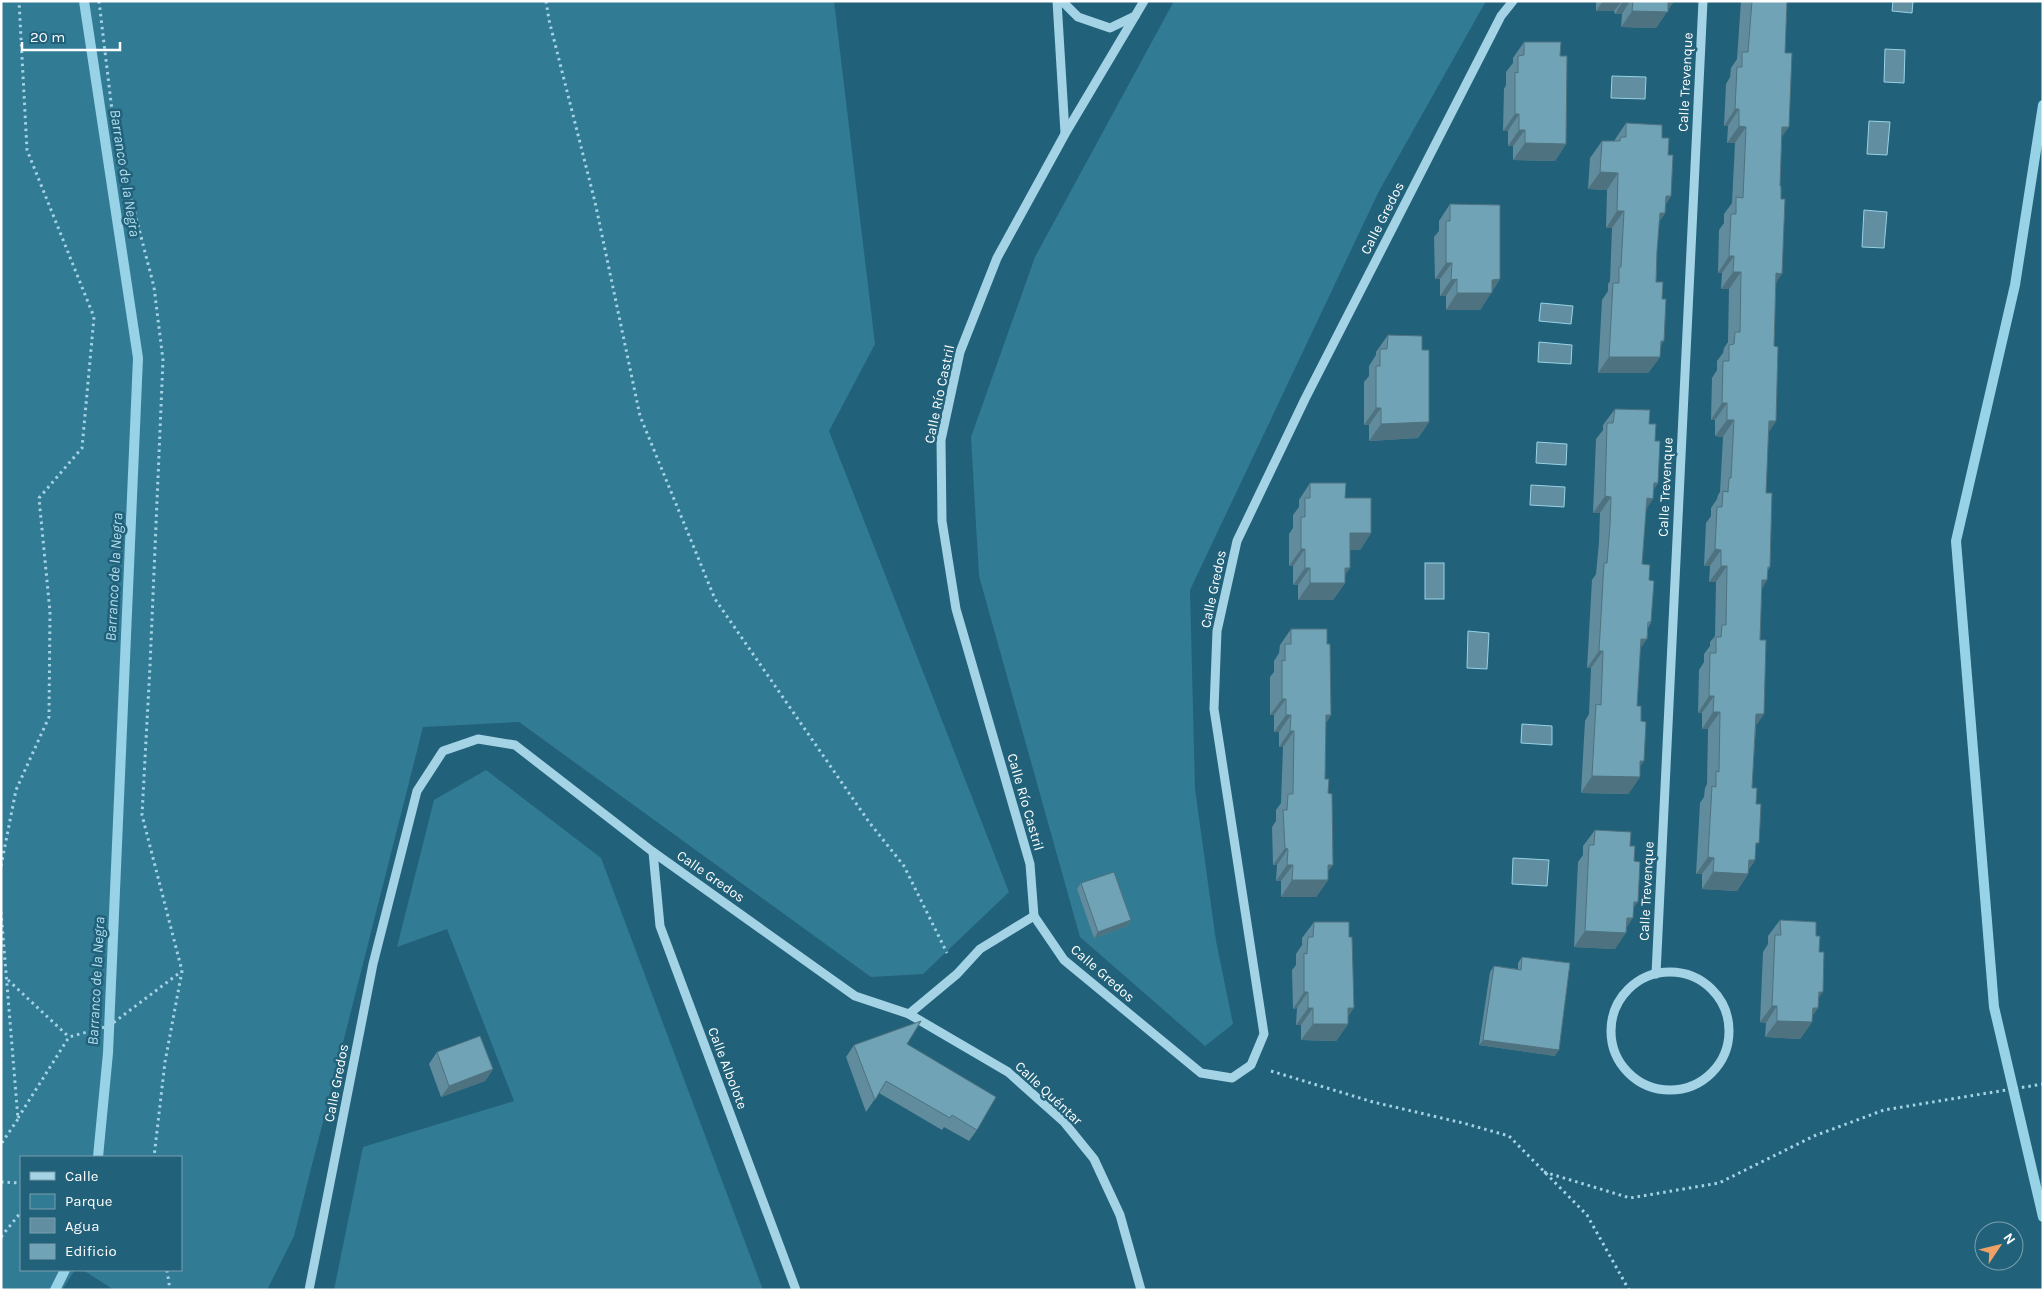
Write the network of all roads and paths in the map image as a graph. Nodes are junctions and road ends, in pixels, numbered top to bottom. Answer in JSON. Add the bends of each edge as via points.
{"nodes":[{"id":1,"x":19,"y":1,"type":"edge"},
{"id":2,"x":99,"y":1,"type":"edge"},
{"id":3,"x":546,"y":1,"type":"edge"},
{"id":4,"x":1057,"y":1,"type":"edge"},
{"id":5,"x":1062,"y":1,"type":"edge"},
{"id":6,"x":1144,"y":1,"type":"edge"},
{"id":7,"x":1513,"y":1,"type":"edge"},
{"id":8,"x":1703,"y":1,"type":"edge"},
{"id":9,"x":1136,"y":16,"type":"junction"},
{"id":10,"x":1065,"y":134,"type":"junction"},
{"id":11,"x":653,"y":852,"type":"junction"},
{"id":12,"x":1,"y":866,"type":"edge"},
{"id":13,"x":1,"y":912,"type":"edge"},
{"id":14,"x":1034,"y":916,"type":"junction"},
{"id":15,"x":182,"y":971,"type":"junction"},
{"id":16,"x":957,"y":974,"type":"junction"},
{"id":17,"x":1656,"y":974,"type":"junction"},
{"id":18,"x":8,"y":979,"type":"junction"},
{"id":19,"x":910,"y":1014,"type":"junction"},
{"id":20,"x":69,"y":1037,"type":"junction"},
{"id":21,"x":1251,"y":1065,"type":"junction"},
{"id":22,"x":2043,"y":1084,"type":"edge"},
{"id":23,"x":18,"y":1119,"type":"junction"},
{"id":24,"x":1,"y":1144,"type":"edge"},
{"id":25,"x":154,"y":1156,"type":"edge"},
{"id":26,"x":1544,"y":1172,"type":"junction"},
{"id":27,"x":1,"y":1182,"type":"edge"},
{"id":28,"x":20,"y":1183,"type":"edge"},
{"id":29,"x":20,"y":1213,"type":"edge"},
{"id":30,"x":1,"y":1237,"type":"edge"},
{"id":31,"x":167,"y":1271,"type":"edge"},
{"id":32,"x":170,"y":1290,"type":"edge"},
{"id":33,"x":309,"y":1290,"type":"edge"},
{"id":34,"x":796,"y":1290,"type":"edge"},
{"id":35,"x":1141,"y":1290,"type":"edge"},
{"id":36,"x":1628,"y":1290,"type":"edge"}],
"edges":[{"from":1,"to":12,"type":"path","via":[[27,150],[94,317],[82,448],[39,498],[50,612],[49,717],[16,790]]},
{"from":2,"to":15,"type":"path","via":[[116,136],[154,287],[163,360],[142,814]]},
{"from":3,"to":16,"type":"path","via":[[596,202],[640,416],[715,599],[869,822],[904,866]]},
{"from":4,"to":10,"type":"street"},
{"from":5,"to":9,"type":"street","via":[[1078,17],[1110,28]]},
{"from":6,"to":9,"type":"street","name":"Calle Río Castril"},
{"from":7,"to":21,"type":"street","name":"Calle Gredos","via":[[1501,16],[1429,156],[1237,541],[1217,631],[1214,709],[1264,1034]]},
{"from":8,"to":17,"type":"street","name":"Calle Trevenque"},
{"from":9,"to":10,"type":"street","name":"Calle Río Castril"},
{"from":10,"to":14,"type":"street","name":"Calle Río Castril","via":[[997,258],[960,352],[941,440],[942,521],[956,609],[1030,864]]},
{"from":11,"to":19,"type":"street","name":"Calle Gredos","via":[[855,996]]},
{"from":11,"to":33,"type":"street","name":"Calle Gredos","via":[[515,745],[478,738],[443,751],[417,791],[373,964]]},
{"from":11,"to":34,"type":"street","name":"Calle Albolote","via":[[660,926]]},
{"from":13,"to":18,"type":"path"},
{"from":14,"to":16,"type":"street","via":[[980,949]]},
{"from":14,"to":21,"type":"street","name":"Calle Gredos","via":[[1064,960],[1202,1074],[1232,1078]]},
{"from":15,"to":20,"type":"path","via":[[109,1026]]},
{"from":15,"to":25,"type":"path","via":[[165,1062]]},
{"from":16,"to":19,"type":"street"},
{"from":17,"to":17,"type":"street","via":[[1637,982],[1622,996],[1614,1014],[1611,1035],[1616,1054],[1627,1072],[1642,1084],[1662,1090],[1681,1090],[1698,1084],[1719,1065],[1729,1039],[1729,1020],[1711,988],[1695,977],[1676,972]]},
{"from":18,"to":20,"type":"path"},
{"from":18,"to":23,"type":"path"},
{"from":19,"to":35,"type":"street","name":"Calle Quéntar","via":[[1008,1072],[1064,1122],[1094,1159],[1120,1214]]},
{"from":20,"to":23,"type":"path"},
{"from":21,"to":26,"type":"path","via":[[1373,1102],[1509,1136]]},
{"from":22,"to":26,"type":"path","via":[[1884,1110],[1814,1136],[1719,1183],[1630,1198]]},
{"from":23,"to":24,"type":"path"},
{"from":26,"to":36,"type":"path","via":[[1587,1215]]},
{"from":27,"to":28,"type":"path"},
{"from":29,"to":30,"type":"path"},
{"from":31,"to":32,"type":"path"}]}
